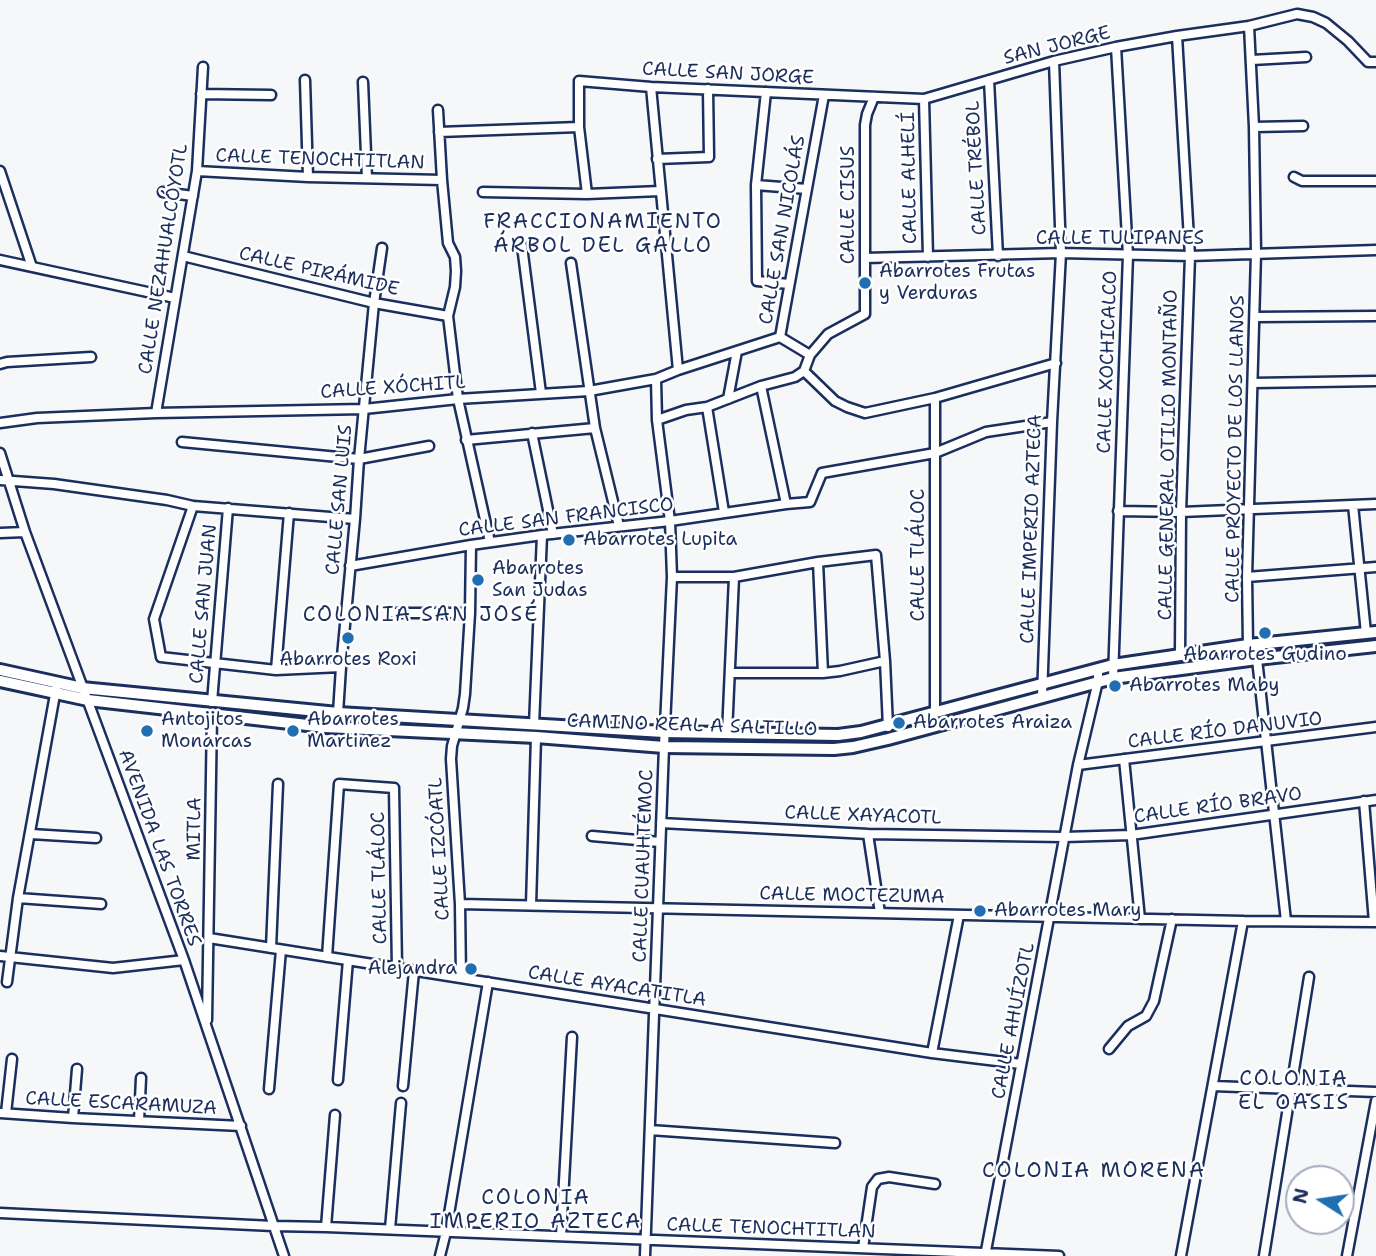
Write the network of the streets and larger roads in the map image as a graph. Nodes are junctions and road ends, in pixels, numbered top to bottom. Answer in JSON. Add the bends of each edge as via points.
{"nodes":[{"id":1,"x":1249,"y":26,"type":"junction"},
{"id":2,"x":1177,"y":36,"type":"junction"},
{"id":3,"x":1116,"y":47,"type":"junction"},
{"id":4,"x":1306,"y":57,"type":"dead end"},
{"id":5,"x":1252,"y":60,"type":"junction"},
{"id":6,"x":1054,"y":61,"type":"junction"},
{"id":7,"x":1376,"y":62,"type":"edge"},
{"id":8,"x":203,"y":67,"type":"dead end"},
{"id":9,"x":305,"y":80,"type":"dead end"},
{"id":10,"x":989,"y":80,"type":"junction"},
{"id":11,"x":363,"y":82,"type":"dead end"},
{"id":12,"x":651,"y":87,"type":"junction"},
{"id":13,"x":708,"y":89,"type":"junction"},
{"id":14,"x":766,"y":92,"type":"junction"},
{"id":15,"x":201,"y":94,"type":"junction"},
{"id":16,"x":824,"y":94,"type":"junction"},
{"id":17,"x":271,"y":95,"type":"dead end"},
{"id":18,"x":874,"y":97,"type":"junction"},
{"id":19,"x":924,"y":99,"type":"junction"},
{"id":20,"x":438,"y":110,"type":"dead end"},
{"id":21,"x":1303,"y":126,"type":"dead end"},
{"id":22,"x":579,"y":127,"type":"junction"},
{"id":23,"x":1254,"y":127,"type":"junction"},
{"id":24,"x":439,"y":132,"type":"junction"},
{"id":25,"x":657,"y":159,"type":"junction"},
{"id":26,"x":0,"y":171,"type":"edge"},
{"id":27,"x":197,"y":171,"type":"junction"},
{"id":28,"x":308,"y":177,"type":"junction"},
{"id":29,"x":1294,"y":177,"type":"dead end"},
{"id":30,"x":368,"y":178,"type":"junction"},
{"id":31,"x":442,"y":180,"type":"junction"},
{"id":32,"x":1376,"y":181,"type":"edge"},
{"id":33,"x":756,"y":185,"type":"junction"},
{"id":34,"x":807,"y":189,"type":"junction"},
{"id":35,"x":483,"y":191,"type":"dead end"},
{"id":36,"x":660,"y":191,"type":"junction"},
{"id":37,"x":163,"y":192,"type":"dead end"},
{"id":38,"x":587,"y":194,"type":"junction"},
{"id":39,"x":193,"y":197,"type":"junction"},
{"id":40,"x":522,"y":246,"type":"dead end"},
{"id":41,"x":382,"y":248,"type":"dead end"},
{"id":42,"x":1376,"y":250,"type":"edge"},
{"id":43,"x":1061,"y":253,"type":"junction"},
{"id":44,"x":1256,"y":253,"type":"junction"},
{"id":45,"x":1128,"y":255,"type":"junction"},
{"id":46,"x":183,"y":256,"type":"junction"},
{"id":47,"x":998,"y":256,"type":"junction"},
{"id":48,"x":1190,"y":256,"type":"junction"},
{"id":49,"x":928,"y":257,"type":"junction"},
{"id":50,"x":864,"y":258,"type":"junction"},
{"id":51,"x":0,"y":260,"type":"edge"},
{"id":52,"x":572,"y":263,"type":"dead end"},
{"id":53,"x":32,"y":267,"type":"junction"},
{"id":54,"x":789,"y":284,"type":"junction"},
{"id":55,"x":175,"y":298,"type":"junction"},
{"id":56,"x":374,"y":303,"type":"junction"},
{"id":57,"x":448,"y":316,"type":"junction"},
{"id":58,"x":1376,"y":316,"type":"edge"},
{"id":59,"x":1255,"y":317,"type":"junction"},
{"id":60,"x":780,"y":337,"type":"junction"},
{"id":61,"x":737,"y":351,"type":"junction"},
{"id":62,"x":810,"y":355,"type":"junction"},
{"id":63,"x":91,"y":357,"type":"dead end"},
{"id":64,"x":1056,"y":363,"type":"junction"},
{"id":65,"x":0,"y":364,"type":"edge"},
{"id":66,"x":678,"y":370,"type":"junction"},
{"id":67,"x":804,"y":371,"type":"junction"},
{"id":68,"x":656,"y":379,"type":"junction"},
{"id":69,"x":1376,"y":381,"type":"edge"},
{"id":70,"x":1254,"y":383,"type":"junction"},
{"id":71,"x":761,"y":386,"type":"junction"},
{"id":72,"x":589,"y":391,"type":"junction"},
{"id":73,"x":541,"y":393,"type":"junction"},
{"id":74,"x":935,"y":398,"type":"junction"},
{"id":75,"x":458,"y":399,"type":"junction"},
{"id":76,"x":728,"y":399,"type":"junction"},
{"id":77,"x":707,"y":407,"type":"junction"},
{"id":78,"x":364,"y":409,"type":"junction"},
{"id":79,"x":156,"y":413,"type":"junction"},
{"id":80,"x":657,"y":420,"type":"junction"},
{"id":81,"x":1052,"y":422,"type":"junction"},
{"id":82,"x":0,"y":423,"type":"edge"},
{"id":83,"x":595,"y":428,"type":"junction"},
{"id":84,"x":532,"y":433,"type":"junction"},
{"id":85,"x":466,"y":440,"type":"junction"},
{"id":86,"x":182,"y":442,"type":"dead end"},
{"id":87,"x":429,"y":446,"type":"dead end"},
{"id":88,"x":0,"y":453,"type":"edge"},
{"id":89,"x":935,"y":453,"type":"junction"},
{"id":90,"x":359,"y":459,"type":"junction"},
{"id":91,"x":4,"y":480,"type":"edge"},
{"id":92,"x":786,"y":504,"type":"junction"},
{"id":93,"x":1376,"y":504,"type":"edge"},
{"id":94,"x":1353,"y":505,"type":"junction"},
{"id":95,"x":193,"y":506,"type":"junction"},
{"id":96,"x":228,"y":508,"type":"junction"},
{"id":97,"x":1249,"y":510,"type":"junction"},
{"id":98,"x":1118,"y":511,"type":"junction"},
{"id":99,"x":1181,"y":512,"type":"junction"},
{"id":100,"x":289,"y":513,"type":"junction"},
{"id":101,"x":724,"y":513,"type":"junction"},
{"id":102,"x":355,"y":519,"type":"junction"},
{"id":103,"x":670,"y":521,"type":"junction"},
{"id":104,"x":618,"y":526,"type":"junction"},
{"id":105,"x":25,"y":531,"type":"junction"},
{"id":106,"x":0,"y":533,"type":"edge"},
{"id":107,"x":553,"y":534,"type":"junction"},
{"id":108,"x":542,"y":535,"type":"junction"},
{"id":109,"x":490,"y":542,"type":"junction"},
{"id":110,"x":471,"y":545,"type":"junction"},
{"id":111,"x":818,"y":562,"type":"junction"},
{"id":112,"x":350,"y":566,"type":"junction"},
{"id":113,"x":1376,"y":566,"type":"edge"},
{"id":114,"x":1359,"y":568,"type":"junction"},
{"id":115,"x":672,"y":577,"type":"junction"},
{"id":116,"x":734,"y":577,"type":"junction"},
{"id":117,"x":1247,"y":577,"type":"junction"},
{"id":118,"x":394,"y":613,"type":"dead end"},
{"id":119,"x":470,"y":613,"type":"junction"},
{"id":120,"x":1371,"y":632,"type":"edge"},
{"id":121,"x":1248,"y":645,"type":"junction"},
{"id":122,"x":1376,"y":646,"type":"edge"},
{"id":123,"x":1180,"y":655,"type":"junction"},
{"id":124,"x":1256,"y":659,"type":"junction"},
{"id":125,"x":885,"y":661,"type":"junction"},
{"id":126,"x":215,"y":663,"type":"junction"},
{"id":127,"x":1112,"y":665,"type":"junction"},
{"id":128,"x":341,"y":667,"type":"junction"},
{"id":129,"x":1098,"y":669,"type":"junction"},
{"id":130,"x":0,"y":670,"type":"edge"},
{"id":131,"x":276,"y":670,"type":"junction"},
{"id":132,"x":730,"y":673,"type":"junction"},
{"id":133,"x":823,"y":673,"type":"junction"},
{"id":134,"x":1113,"y":678,"type":"junction"},
{"id":135,"x":0,"y":681,"type":"edge"},
{"id":136,"x":1098,"y":681,"type":"junction"},
{"id":137,"x":1042,"y":683,"type":"junction"},
{"id":138,"x":56,"y":688,"type":"junction"},
{"id":139,"x":82,"y":688,"type":"junction"},
{"id":140,"x":1042,"y":697,"type":"junction"},
{"id":141,"x":88,"y":700,"type":"junction"},
{"id":142,"x":212,"y":702,"type":"junction"},
{"id":143,"x":935,"y":712,"type":"junction"},
{"id":144,"x":338,"y":713,"type":"junction"},
{"id":145,"x":212,"y":715,"type":"junction"},
{"id":146,"x":459,"y":720,"type":"junction"},
{"id":147,"x":534,"y":725,"type":"junction"},
{"id":148,"x":888,"y":725,"type":"junction"},
{"id":149,"x":1376,"y":727,"type":"edge"},
{"id":150,"x":664,"y":732,"type":"junction"},
{"id":151,"x":456,"y":733,"type":"junction"},
{"id":152,"x":727,"y":734,"type":"junction"},
{"id":153,"x":536,"y":737,"type":"junction"},
{"id":154,"x":888,"y":739,"type":"junction"},
{"id":155,"x":1266,"y":741,"type":"junction"},
{"id":156,"x":664,"y":747,"type":"junction"},
{"id":157,"x":1124,"y":759,"type":"junction"},
{"id":158,"x":1078,"y":765,"type":"junction"},
{"id":159,"x":278,"y":784,"type":"dead end"},
{"id":160,"x":1376,"y":800,"type":"edge"},
{"id":161,"x":1364,"y":801,"type":"junction"},
{"id":162,"x":1274,"y":814,"type":"junction"},
{"id":163,"x":661,"y":823,"type":"junction"},
{"id":164,"x":31,"y":834,"type":"junction"},
{"id":165,"x":868,"y":834,"type":"junction"},
{"id":166,"x":1132,"y":835,"type":"junction"},
{"id":167,"x":592,"y":836,"type":"dead end"},
{"id":168,"x":1065,"y":837,"type":"junction"},
{"id":169,"x":96,"y":838,"type":"dead end"},
{"id":170,"x":660,"y":842,"type":"junction"},
{"id":171,"x":18,"y":898,"type":"junction"},
{"id":172,"x":101,"y":904,"type":"dead end"},
{"id":173,"x":460,"y":904,"type":"junction"},
{"id":174,"x":531,"y":905,"type":"junction"},
{"id":175,"x":658,"y":908,"type":"junction"},
{"id":176,"x":880,"y":913,"type":"junction"},
{"id":177,"x":959,"y":915,"type":"junction"},
{"id":178,"x":1049,"y":917,"type":"junction"},
{"id":179,"x":1140,"y":919,"type":"junction"},
{"id":180,"x":1172,"y":919,"type":"junction"},
{"id":181,"x":1243,"y":921,"type":"junction"},
{"id":182,"x":1286,"y":921,"type":"junction"},
{"id":183,"x":1375,"y":922,"type":"edge"},
{"id":184,"x":209,"y":938,"type":"junction"},
{"id":185,"x":271,"y":948,"type":"junction"},
{"id":186,"x":281,"y":950,"type":"junction"},
{"id":187,"x":5,"y":956,"type":"edge"},
{"id":188,"x":327,"y":957,"type":"junction"},
{"id":189,"x":184,"y":960,"type":"junction"},
{"id":190,"x":348,"y":960,"type":"junction"},
{"id":191,"x":397,"y":968,"type":"junction"},
{"id":192,"x":414,"y":971,"type":"junction"},
{"id":193,"x":1309,"y":977,"type":"dead end"},
{"id":194,"x":461,"y":978,"type":"junction"},
{"id":195,"x":7,"y":982,"type":"dead end"},
{"id":196,"x":488,"y":982,"type":"junction"},
{"id":197,"x":654,"y":1009,"type":"junction"},
{"id":198,"x":207,"y":1027,"type":"junction"},
{"id":199,"x":572,"y":1037,"type":"dead end"},
{"id":200,"x":1109,"y":1049,"type":"dead end"},
{"id":201,"x":932,"y":1053,"type":"junction"},
{"id":202,"x":12,"y":1059,"type":"dead end"},
{"id":203,"x":1021,"y":1064,"type":"junction"},
{"id":204,"x":77,"y":1069,"type":"dead end"},
{"id":205,"x":141,"y":1078,"type":"dead end"},
{"id":206,"x":338,"y":1080,"type":"dead end"},
{"id":207,"x":403,"y":1086,"type":"dead end"},
{"id":208,"x":1213,"y":1086,"type":"junction"},
{"id":209,"x":1291,"y":1088,"type":"junction"},
{"id":210,"x":269,"y":1089,"type":"dead end"},
{"id":211,"x":1376,"y":1092,"type":"edge"},
{"id":212,"x":1376,"y":1101,"type":"edge"},
{"id":213,"x":401,"y":1103,"type":"dead end"},
{"id":214,"x":3,"y":1113,"type":"edge"},
{"id":215,"x":335,"y":1115,"type":"dead end"},
{"id":216,"x":73,"y":1118,"type":"junction"},
{"id":217,"x":139,"y":1121,"type":"junction"},
{"id":218,"x":241,"y":1126,"type":"junction"},
{"id":219,"x":650,"y":1130,"type":"junction"},
{"id":220,"x":835,"y":1143,"type":"dead end"},
{"id":221,"x":935,"y":1184,"type":"dead end"},
{"id":222,"x":0,"y":1213,"type":"edge"},
{"id":223,"x":273,"y":1226,"type":"junction"},
{"id":224,"x":326,"y":1227,"type":"junction"},
{"id":225,"x":390,"y":1229,"type":"junction"},
{"id":226,"x":446,"y":1232,"type":"junction"},
{"id":227,"x":561,"y":1236,"type":"junction"},
{"id":228,"x":647,"y":1240,"type":"junction"},
{"id":229,"x":863,"y":1248,"type":"junction"},
{"id":230,"x":818,"y":1251,"type":"edge"},
{"id":231,"x":985,"y":1255,"type":"edge"},
{"id":232,"x":284,"y":1256,"type":"edge"},
{"id":233,"x":440,"y":1256,"type":"edge"},
{"id":234,"x":645,"y":1256,"type":"edge"},
{"id":235,"x":1059,"y":1256,"type":"edge"},
{"id":236,"x":1181,"y":1256,"type":"edge"},
{"id":237,"x":1264,"y":1256,"type":"edge"},
{"id":238,"x":1347,"y":1256,"type":"edge"}],
"edges":[{"from":1,"to":2,"type":"street","name":"SAN JORGE"},
{"from":1,"to":5,"type":"street","name":"CALLE PROYECTO DE LOS LLANOS"},
{"from":1,"to":7,"type":"street","via":[[1297,14],[1314,18],[1326,23],[1368,62]]},
{"from":2,"to":3,"type":"street","name":"SAN JORGE"},
{"from":2,"to":48,"type":"street","name":"CALLE GENERAL OTILIO MONTAÑO"},
{"from":3,"to":6,"type":"street","name":"SAN JORGE"},
{"from":3,"to":45,"type":"street","name":"CALLE XOCHICALCO"},
{"from":4,"to":5,"type":"street"},
{"from":5,"to":23,"type":"street","name":"CALLE PROYECTO DE LOS LLANOS"},
{"from":6,"to":10,"type":"street","name":"SAN JORGE"},
{"from":6,"to":43,"type":"street","name":"CALLE IMPERIO AZTECA"},
{"from":8,"to":15,"type":"street","name":"CALLE NEZAHUALCÓYOTL"},
{"from":9,"to":28,"type":"street"},
{"from":10,"to":19,"type":"street","name":"SAN JORGE"},
{"from":10,"to":47,"type":"street","name":"CALLE TRÉBOL"},
{"from":11,"to":30,"type":"street"},
{"from":12,"to":13,"type":"street","name":"CALLE SAN JORGE"},
{"from":12,"to":22,"type":"street","name":"CALLE SAN JORGE","via":[[579,81]]},
{"from":12,"to":25,"type":"street"},
{"from":13,"to":14,"type":"street","name":"CALLE SAN JORGE"},
{"from":13,"to":25,"type":"street","via":[[709,157]]},
{"from":14,"to":16,"type":"street","name":"CALLE SAN JORGE"},
{"from":14,"to":33,"type":"street"},
{"from":15,"to":17,"type":"street"},
{"from":15,"to":27,"type":"street","name":"CALLE NEZAHUALCÓYOTL"},
{"from":16,"to":18,"type":"street","name":"CALLE SAN JORGE"},
{"from":16,"to":34,"type":"street","name":"CALLE SAN NICOLÁS"},
{"from":18,"to":19,"type":"street","name":"SAN JORGE"},
{"from":18,"to":50,"type":"street","name":"CALLE CISUS","via":[[865,125]]},
{"from":19,"to":49,"type":"street","name":"CALLE ALHELÍ"},
{"from":20,"to":24,"type":"street"},
{"from":21,"to":23,"type":"street"},
{"from":22,"to":24,"type":"street"},
{"from":22,"to":38,"type":"street"},
{"from":23,"to":44,"type":"street","name":"CALLE PROYECTO DE LOS LLANOS"},
{"from":24,"to":31,"type":"street"},
{"from":25,"to":36,"type":"street"},
{"from":26,"to":53,"type":"street"},
{"from":27,"to":28,"type":"street","name":"CALLE TENOCHTITLAN"},
{"from":27,"to":39,"type":"street","name":"CALLE NEZAHUALCÓYOTL"},
{"from":28,"to":30,"type":"street","name":"CALLE TENOCHTITLAN"},
{"from":29,"to":32,"type":"street","via":[[1302,181]]},
{"from":30,"to":31,"type":"street","name":"CALLE TENOCHTITLAN"},
{"from":31,"to":57,"type":"street","via":[[456,271]]},
{"from":33,"to":34,"type":"street"},
{"from":33,"to":54,"type":"street","via":[[757,281]]},
{"from":34,"to":54,"type":"street","name":"CALLE SAN NICOLÁS"},
{"from":35,"to":38,"type":"street"},
{"from":36,"to":38,"type":"street"},
{"from":36,"to":66,"type":"street"},
{"from":37,"to":39,"type":"street"},
{"from":39,"to":46,"type":"street","name":"CALLE NEZAHUALCÓYOTL"},
{"from":40,"to":73,"type":"street"},
{"from":41,"to":56,"type":"street","name":"CALLE SAN LUIS"},
{"from":42,"to":44,"type":"street","name":"CALLE TULIPANES"},
{"from":43,"to":45,"type":"street","name":"CALLE TULIPANES"},
{"from":43,"to":47,"type":"street","name":"CALLE TULIPANES"},
{"from":43,"to":64,"type":"street","name":"CALLE IMPERIO AZTECA"},
{"from":44,"to":48,"type":"street","name":"CALLE TULIPANES"},
{"from":44,"to":59,"type":"street","name":"CALLE PROYECTO DE LOS LLANOS"},
{"from":45,"to":48,"type":"street","name":"CALLE TULIPANES"},
{"from":45,"to":98,"type":"street","name":"CALLE XOCHICALCO"},
{"from":46,"to":55,"type":"street","name":"CALLE NEZAHUALCÓYOTL"},
{"from":46,"to":56,"type":"street","name":"CALLE PIRÁMIDE"},
{"from":47,"to":49,"type":"street","name":"CALLE TULIPANES"},
{"from":48,"to":99,"type":"street","name":"CALLE GENERAL OTILIO MONTAÑO"},
{"from":49,"to":50,"type":"street","name":"CALLE TULIPANES"},
{"from":50,"to":62,"type":"street","name":"CALLE CISUS","via":[[865,314],[828,334]]},
{"from":51,"to":53,"type":"street"},
{"from":52,"to":72,"type":"street"},
{"from":53,"to":55,"type":"street"},
{"from":54,"to":60,"type":"street","name":"CALLE SAN NICOLÁS"},
{"from":55,"to":79,"type":"street","name":"CALLE NEZAHUALCÓYOTL"},
{"from":56,"to":57,"type":"street","name":"CALLE PIRÁMIDE"},
{"from":56,"to":78,"type":"street","name":"CALLE SAN LUIS"},
{"from":57,"to":75,"type":"street"},
{"from":58,"to":59,"type":"street"},
{"from":59,"to":70,"type":"street","name":"CALLE PROYECTO DE LOS LLANOS"},
{"from":60,"to":61,"type":"street","name":"CALLE XÓCHITL"},
{"from":60,"to":62,"type":"street","name":"CALLE SAN NICOLÁS"},
{"from":61,"to":66,"type":"street","name":"CALLE XÓCHITL"},
{"from":61,"to":76,"type":"street"},
{"from":62,"to":67,"type":"street"},
{"from":63,"to":65,"type":"street"},
{"from":64,"to":74,"type":"street"},
{"from":64,"to":81,"type":"street","name":"CALLE IMPERIO AZTECA"},
{"from":66,"to":68,"type":"street","name":"CALLE XÓCHITL"},
{"from":67,"to":71,"type":"street"},
{"from":67,"to":74,"type":"street","via":[[835,401],[857,412]]},
{"from":68,"to":72,"type":"street","name":"CALLE XÓCHITL"},
{"from":68,"to":80,"type":"street","name":"CALLE CUAUHTÉMOC"},
{"from":69,"to":70,"type":"street"},
{"from":70,"to":97,"type":"street","name":"CALLE PROYECTO DE LOS LLANOS"},
{"from":71,"to":76,"type":"street"},
{"from":71,"to":92,"type":"street"},
{"from":72,"to":73,"type":"street","name":"CALLE XÓCHITL"},
{"from":72,"to":83,"type":"street"},
{"from":73,"to":75,"type":"street","name":"CALLE XÓCHITL"},
{"from":74,"to":89,"type":"street","name":"CALLE TLÁLOC"},
{"from":75,"to":78,"type":"street","name":"CALLE XÓCHITL"},
{"from":75,"to":85,"type":"street"},
{"from":76,"to":77,"type":"street"},
{"from":77,"to":80,"type":"street"},
{"from":77,"to":101,"type":"street"},
{"from":78,"to":79,"type":"street","name":"CALLE XÓCHITL"},
{"from":78,"to":90,"type":"street","name":"CALLE SAN LUIS"},
{"from":79,"to":82,"type":"street","name":"CALLE XÓCHITL"},
{"from":80,"to":103,"type":"street","name":"CALLE CUAUHTÉMOC"},
{"from":81,"to":89,"type":"street","via":[[986,432]]},
{"from":81,"to":137,"type":"street","name":"CALLE IMPERIO AZTECA"},
{"from":83,"to":84,"type":"street"},
{"from":83,"to":104,"type":"street"},
{"from":84,"to":85,"type":"street"},
{"from":84,"to":107,"type":"street"},
{"from":85,"to":109,"type":"street"},
{"from":86,"to":90,"type":"street"},
{"from":87,"to":90,"type":"street"},
{"from":88,"to":91,"type":"street","name":"AVENIDA LAS TORRES"},
{"from":89,"to":92,"type":"street","name":"CALLE SAN FRANCISCO","via":[[822,474],[810,502]]},
{"from":89,"to":143,"type":"street","name":"CALLE TLÁLOC"},
{"from":90,"to":102,"type":"street","name":"CALLE SAN LUIS"},
{"from":91,"to":95,"type":"street"},
{"from":91,"to":105,"type":"street","name":"AVENIDA LAS TORRES"},
{"from":92,"to":101,"type":"street","name":"CALLE SAN FRANCISCO"},
{"from":93,"to":94,"type":"street"},
{"from":94,"to":97,"type":"street"},
{"from":94,"to":114,"type":"street"},
{"from":95,"to":96,"type":"street"},
{"from":95,"to":126,"type":"street","via":[[154,620],[161,657]]},
{"from":96,"to":100,"type":"street"},
{"from":96,"to":126,"type":"street","name":"CALLE SAN JUAN"},
{"from":97,"to":99,"type":"street"},
{"from":97,"to":117,"type":"street","name":"CALLE PROYECTO DE LOS LLANOS"},
{"from":98,"to":99,"type":"street"},
{"from":98,"to":127,"type":"street","name":"CALLE XOCHICALCO"},
{"from":99,"to":123,"type":"street","name":"CALLE GENERAL OTILIO MONTAÑO"},
{"from":100,"to":102,"type":"street"},
{"from":100,"to":131,"type":"street"},
{"from":101,"to":103,"type":"street","name":"CALLE SAN FRANCISCO"},
{"from":102,"to":112,"type":"street","name":"CALLE SAN LUIS"},
{"from":103,"to":104,"type":"street","name":"CALLE SAN FRANCISCO"},
{"from":103,"to":115,"type":"street","name":"CALLE CUAUHTÉMOC"},
{"from":104,"to":107,"type":"street","name":"CALLE SAN FRANCISCO"},
{"from":105,"to":106,"type":"street"},
{"from":105,"to":139,"type":"street","name":"AVENIDA LAS TORRES"},
{"from":107,"to":108,"type":"street","name":"CALLE SAN FRANCISCO"},
{"from":108,"to":109,"type":"street","name":"CALLE SAN FRANCISCO"},
{"from":108,"to":147,"type":"street"},
{"from":109,"to":110,"type":"street","name":"CALLE SAN FRANCISCO"},
{"from":110,"to":112,"type":"street","name":"CALLE SAN FRANCISCO"},
{"from":110,"to":119,"type":"street","name":"CALLE IZCÓATL"},
{"from":111,"to":116,"type":"street"},
{"from":111,"to":125,"type":"street","via":[[876,555]]},
{"from":111,"to":133,"type":"street"},
{"from":112,"to":128,"type":"street","name":"CALLE SAN LUIS"},
{"from":113,"to":114,"type":"street"},
{"from":114,"to":117,"type":"street"},
{"from":114,"to":120,"type":"street"},
{"from":115,"to":116,"type":"street"},
{"from":115,"to":150,"type":"street","name":"CALLE CUAUHTÉMOC"},
{"from":116,"to":132,"type":"street"},
{"from":117,"to":121,"type":"street","name":"CALLE PROYECTO DE LOS LLANOS"},
{"from":118,"to":119,"type":"street"},
{"from":119,"to":146,"type":"street","name":"CALLE IZCÓATL"},
{"from":120,"to":121,"type":"street","name":"CAMINO REAL A SALTILLO"},
{"from":121,"to":123,"type":"street","name":"CAMINO REAL A SALTILLO"},
{"from":121,"to":124,"type":"street"},
{"from":122,"to":124,"type":"street","name":"CAMINO REAL A SALTILLO"},
{"from":123,"to":127,"type":"street","name":"CAMINO REAL A SALTILLO"},
{"from":124,"to":134,"type":"street","name":"CAMINO REAL A SALTILLO"},
{"from":124,"to":155,"type":"street"},
{"from":125,"to":133,"type":"street"},
{"from":125,"to":148,"type":"street"},
{"from":126,"to":131,"type":"street"},
{"from":126,"to":142,"type":"street","name":"CALLE SAN JUAN"},
{"from":127,"to":129,"type":"street","name":"CAMINO REAL A SALTILLO"},
{"from":127,"to":134,"type":"street","name":"CALLE XOCHICALCO"},
{"from":128,"to":131,"type":"street"},
{"from":128,"to":144,"type":"street","name":"CALLE SAN LUIS"},
{"from":129,"to":136,"type":"street","name":"CALLE AHUÍZOTL"},
{"from":129,"to":137,"type":"street","name":"CAMINO REAL A SALTILLO"},
{"from":130,"to":138,"type":"street","name":"CAMINO REAL A SALTILLO"},
{"from":132,"to":133,"type":"street"},
{"from":132,"to":152,"type":"street"},
{"from":134,"to":136,"type":"street","name":"CAMINO REAL A SALTILLO"},
{"from":135,"to":138,"type":"street","name":"CAMINO REAL A SALTILLO"},
{"from":136,"to":140,"type":"street","name":"CAMINO REAL A SALTILLO"},
{"from":136,"to":158,"type":"street","name":"CALLE AHUÍZOTL"},
{"from":137,"to":140,"type":"street","name":"CALLE IMPERIO AZTECA"},
{"from":137,"to":143,"type":"street","name":"CAMINO REAL A SALTILLO"},
{"from":138,"to":139,"type":"street","name":"CAMINO REAL A SALTILLO"},
{"from":138,"to":141,"type":"street","name":"CAMINO REAL A SALTILLO"},
{"from":138,"to":164,"type":"street"},
{"from":139,"to":141,"type":"street","name":"AVENIDA LAS TORRES"},
{"from":139,"to":142,"type":"street","name":"CAMINO REAL A SALTILLO"},
{"from":140,"to":154,"type":"street","name":"CAMINO REAL A SALTILLO"},
{"from":141,"to":145,"type":"street","name":"CAMINO REAL A SALTILLO"},
{"from":141,"to":189,"type":"street","name":"AVENIDA LAS TORRES"},
{"from":142,"to":144,"type":"street","name":"CAMINO REAL A SALTILLO"},
{"from":143,"to":148,"type":"street","name":"CAMINO REAL A SALTILLO"},
{"from":144,"to":146,"type":"street","name":"CAMINO REAL A SALTILLO"},
{"from":145,"to":151,"type":"street","name":"CAMINO REAL A SALTILLO","via":[[325,727]]},
{"from":145,"to":184,"type":"street","name":"MITLA"},
{"from":146,"to":147,"type":"street","name":"CAMINO REAL A SALTILLO"},
{"from":146,"to":151,"type":"street","name":"CALLE IZCÓATL"},
{"from":147,"to":150,"type":"street","name":"CAMINO REAL A SALTILLO"},
{"from":148,"to":152,"type":"street","name":"CAMINO REAL A SALTILLO","via":[[838,736]]},
{"from":148,"to":154,"type":"street"},
{"from":149,"to":155,"type":"street","name":"CALLE RÍO DANUVIO"},
{"from":150,"to":152,"type":"street","name":"CAMINO REAL A SALTILLO"},
{"from":150,"to":156,"type":"street","name":"CALLE CUAUHTÉMOC"},
{"from":151,"to":153,"type":"street","name":"CAMINO REAL A SALTILLO"},
{"from":151,"to":173,"type":"street","name":"CALLE IZCÓATL","via":[[452,759]]},
{"from":153,"to":156,"type":"street","name":"CAMINO REAL A SALTILLO"},
{"from":153,"to":174,"type":"street"},
{"from":154,"to":156,"type":"street","name":"CAMINO REAL A SALTILLO","via":[[834,748]]},
{"from":155,"to":157,"type":"street","name":"CALLE RÍO DANUVIO"},
{"from":155,"to":162,"type":"street"},
{"from":156,"to":163,"type":"street","name":"CALLE CUAUHTÉMOC"},
{"from":157,"to":158,"type":"street","name":"CALLE RÍO DANUVIO"},
{"from":157,"to":166,"type":"street"},
{"from":158,"to":168,"type":"street","name":"CALLE AHUÍZOTL"},
{"from":159,"to":185,"type":"street"},
{"from":160,"to":161,"type":"street","name":"CALLE RÍO BRAVO"},
{"from":161,"to":162,"type":"street","name":"CALLE RÍO BRAVO"},
{"from":161,"to":183,"type":"street"},
{"from":162,"to":166,"type":"street","name":"CALLE RÍO BRAVO"},
{"from":162,"to":182,"type":"street"},
{"from":163,"to":165,"type":"street","name":"CALLE XAYACOTL"},
{"from":163,"to":170,"type":"street","name":"CALLE CUAUHTÉMOC"},
{"from":164,"to":169,"type":"street"},
{"from":164,"to":171,"type":"street"},
{"from":165,"to":168,"type":"street","name":"CALLE XAYACOTL"},
{"from":165,"to":176,"type":"street"},
{"from":166,"to":168,"type":"street","name":"CALLE RÍO BRAVO"},
{"from":166,"to":179,"type":"street"},
{"from":167,"to":170,"type":"street"},
{"from":168,"to":178,"type":"street","name":"CALLE AHUÍZOTL"},
{"from":170,"to":175,"type":"street","name":"CALLE CUAUHTÉMOC"},
{"from":171,"to":172,"type":"street"},
{"from":171,"to":187,"type":"street"},
{"from":173,"to":174,"type":"street","name":"CALLE MOCTEZUMA"},
{"from":173,"to":194,"type":"street","name":"CALLE IZCÓATL"},
{"from":174,"to":175,"type":"street","name":"CALLE MOCTEZUMA"},
{"from":175,"to":176,"type":"street","name":"CALLE MOCTEZUMA"},
{"from":175,"to":197,"type":"street","name":"CALLE CUAUHTÉMOC"},
{"from":176,"to":177,"type":"street","name":"CALLE MOCTEZUMA"},
{"from":177,"to":178,"type":"street","name":"CALLE MOCTEZUMA"},
{"from":177,"to":201,"type":"street"},
{"from":178,"to":179,"type":"street","name":"CALLE MOCTEZUMA"},
{"from":178,"to":203,"type":"street","name":"CALLE AHUÍZOTL"},
{"from":179,"to":180,"type":"street","name":"CALLE MOCTEZUMA"},
{"from":180,"to":181,"type":"street","name":"CALLE MOCTEZUMA"},
{"from":180,"to":200,"type":"street","via":[[1154,1001],[1146,1016],[1128,1026]]},
{"from":181,"to":182,"type":"street","name":"CALLE MOCTEZUMA"},
{"from":181,"to":208,"type":"street"},
{"from":182,"to":183,"type":"street","name":"CALLE MOCTEZUMA"},
{"from":184,"to":185,"type":"street","name":"CALLE AYACATITLA"},
{"from":184,"to":198,"type":"street","name":"MITLA"},
{"from":185,"to":186,"type":"street","name":"CALLE AYACATITLA"},
{"from":186,"to":188,"type":"street","name":"CALLE AYACATITLA"},
{"from":186,"to":210,"type":"street"},
{"from":187,"to":189,"type":"street","via":[[113,968]]},
{"from":187,"to":195,"type":"street"},
{"from":188,"to":190,"type":"street","name":"CALLE AYACATITLA"},
{"from":188,"to":191,"type":"street","name":"CALLE TLÁLOC","via":[[339,784],[394,788]]},
{"from":189,"to":198,"type":"street","name":"AVENIDA LAS TORRES"},
{"from":190,"to":191,"type":"street","name":"CALLE AYACATITLA"},
{"from":190,"to":206,"type":"street"},
{"from":191,"to":192,"type":"street","name":"CALLE AYACATITLA"},
{"from":192,"to":194,"type":"street","name":"CALLE AYACATITLA"},
{"from":192,"to":207,"type":"street"},
{"from":193,"to":209,"type":"street"},
{"from":194,"to":196,"type":"street","name":"CALLE AYACATITLA"},
{"from":196,"to":197,"type":"street","name":"CALLE AYACATITLA"},
{"from":196,"to":226,"type":"street"},
{"from":197,"to":201,"type":"street","name":"CALLE AYACATITLA"},
{"from":197,"to":219,"type":"street","name":"CALLE CUAUHTÉMOC"},
{"from":198,"to":218,"type":"street","name":"AVENIDA LAS TORRES"},
{"from":199,"to":227,"type":"street"},
{"from":201,"to":203,"type":"street","name":"CALLE AYACATITLA"},
{"from":202,"to":214,"type":"street"},
{"from":203,"to":231,"type":"street","name":"CALLE AHUÍZOTL"},
{"from":204,"to":216,"type":"street"},
{"from":205,"to":217,"type":"street"},
{"from":208,"to":209,"type":"street"},
{"from":208,"to":236,"type":"street"},
{"from":209,"to":211,"type":"street"},
{"from":209,"to":237,"type":"street"},
{"from":212,"to":238,"type":"street"},
{"from":213,"to":225,"type":"street"},
{"from":214,"to":216,"type":"street","name":"CALLE ESCARAMUZA"},
{"from":215,"to":224,"type":"street"},
{"from":216,"to":217,"type":"street","name":"CALLE ESCARAMUZA"},
{"from":217,"to":218,"type":"street","name":"CALLE ESCARAMUZA"},
{"from":218,"to":223,"type":"street","name":"AVENIDA LAS TORRES"},
{"from":219,"to":220,"type":"street"},
{"from":219,"to":228,"type":"street","name":"CALLE CUAUHTÉMOC"},
{"from":221,"to":229,"type":"street","via":[[878,1179],[872,1187]]},
{"from":222,"to":223,"type":"street","name":"CALLE TENOCHTITLAN"},
{"from":223,"to":224,"type":"street","name":"CALLE TENOCHTITLAN"},
{"from":223,"to":232,"type":"street","name":"AVENIDA LAS TORRES"},
{"from":224,"to":225,"type":"street","name":"CALLE TENOCHTITLAN"},
{"from":225,"to":226,"type":"street","name":"CALLE TENOCHTITLAN"},
{"from":226,"to":227,"type":"street","name":"CALLE TENOCHTITLAN"},
{"from":226,"to":233,"type":"street"},
{"from":227,"to":228,"type":"street","name":"CALLE TENOCHTITLAN"},
{"from":228,"to":230,"type":"street","name":"CALLE TENOCHTITLAN"},
{"from":228,"to":234,"type":"street","name":"CALLE CUAUHTÉMOC"},
{"from":229,"to":230,"type":"street","name":"CALLE TENOCHTITLAN"},
{"from":229,"to":231,"type":"street","name":"CALLE TENOCHTITLAN"},
{"from":231,"to":235,"type":"street","name":"CALLE TENOCHTITLAN"}]}
